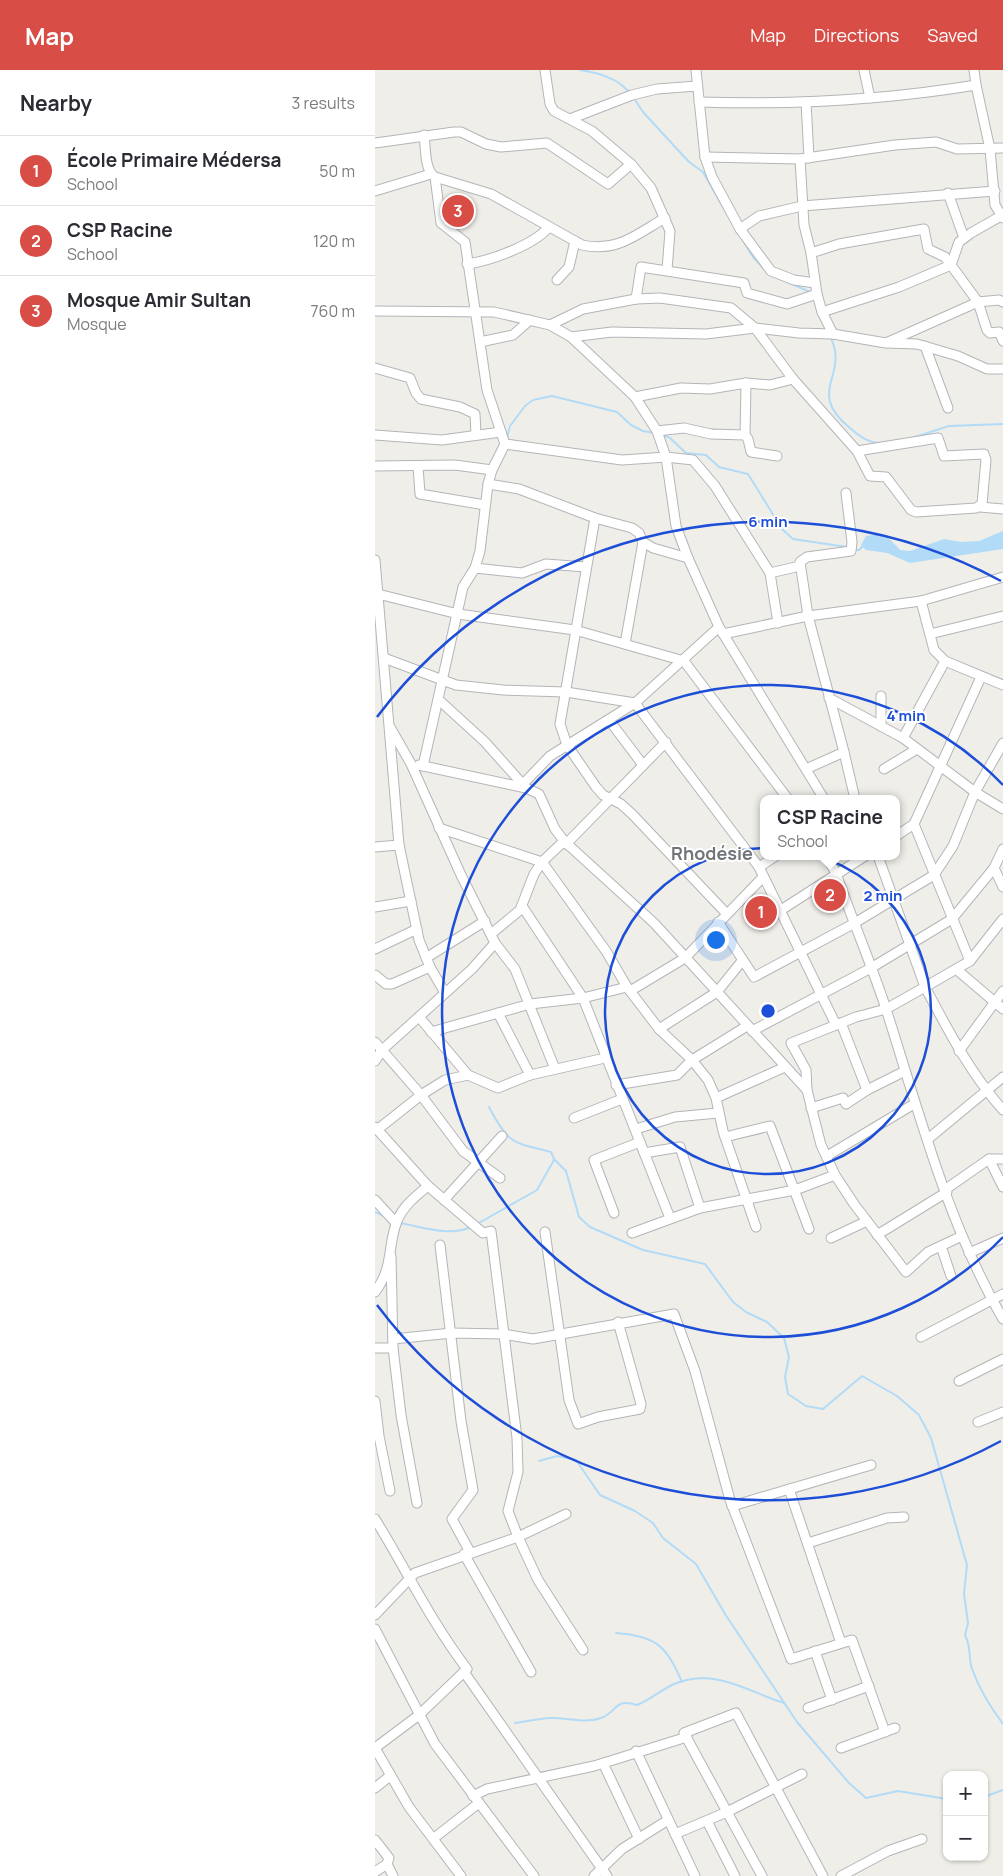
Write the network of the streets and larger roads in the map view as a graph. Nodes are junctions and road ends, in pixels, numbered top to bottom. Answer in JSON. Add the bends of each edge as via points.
{"nodes":[{"id":1,"x":545,"y":70,"type":"edge"},
{"id":2,"x":696,"y":70,"type":"edge"},
{"id":3,"x":864,"y":70,"type":"edge"},
{"id":4,"x":974,"y":70,"type":"edge"},
{"id":5,"x":976,"y":85,"type":"junction"},
{"id":6,"x":697,"y":86,"type":"junction"},
{"id":7,"x":870,"y":98,"type":"junction"},
{"id":8,"x":699,"y":102,"type":"junction"},
{"id":9,"x":805,"y":102,"type":"junction"},
{"id":10,"x":570,"y":119,"type":"junction"},
{"id":11,"x":424,"y":134,"type":"junction"},
{"id":12,"x":375,"y":143,"type":"edge"},
{"id":13,"x":1003,"y":148,"type":"edge"},
{"id":14,"x":990,"y":149,"type":"junction"},
{"id":15,"x":705,"y":157,"type":"junction"},
{"id":16,"x":805,"y":159,"type":"junction"},
{"id":17,"x":631,"y":164,"type":"junction"},
{"id":18,"x":433,"y":175,"type":"junction"},
{"id":19,"x":375,"y":191,"type":"edge"},
{"id":20,"x":995,"y":191,"type":"junction"},
{"id":21,"x":948,"y":193,"type":"junction"},
{"id":22,"x":802,"y":206,"type":"junction"},
{"id":23,"x":1002,"y":217,"type":"edge"},
{"id":24,"x":665,"y":218,"type":"junction"},
{"id":25,"x":549,"y":227,"type":"junction"},
{"id":26,"x":740,"y":229,"type":"junction"},
{"id":27,"x":964,"y":238,"type":"junction"},
{"id":28,"x":575,"y":241,"type":"junction"},
{"id":29,"x":811,"y":253,"type":"junction"},
{"id":30,"x":467,"y":264,"type":"junction"},
{"id":31,"x":951,"y":265,"type":"junction"},
{"id":32,"x":667,"y":270,"type":"junction"},
{"id":33,"x":557,"y":280,"type":"dead end"},
{"id":34,"x":815,"y":283,"type":"junction"},
{"id":35,"x":817,"y":294,"type":"junction"},
{"id":36,"x":636,"y":299,"type":"junction"},
{"id":37,"x":978,"y":302,"type":"junction"},
{"id":38,"x":1003,"y":302,"type":"edge"},
{"id":39,"x":375,"y":311,"type":"edge"},
{"id":40,"x":475,"y":312,"type":"junction"},
{"id":41,"x":822,"y":312,"type":"junction"},
{"id":42,"x":530,"y":320,"type":"junction"},
{"id":43,"x":550,"y":325,"type":"junction"},
{"id":44,"x":755,"y":328,"type":"junction"},
{"id":45,"x":833,"y":334,"type":"junction"},
{"id":46,"x":571,"y":337,"type":"junction"},
{"id":47,"x":1003,"y":341,"type":"edge"},
{"id":48,"x":480,"y":342,"type":"junction"},
{"id":49,"x":886,"y":343,"type":"junction"},
{"id":50,"x":925,"y":346,"type":"junction"},
{"id":51,"x":375,"y":368,"type":"edge"},
{"id":52,"x":1003,"y":369,"type":"edge"},
{"id":53,"x":793,"y":379,"type":"junction"},
{"id":54,"x":746,"y":383,"type":"junction"},
{"id":55,"x":635,"y":397,"type":"junction"},
{"id":56,"x":948,"y":408,"type":"dead end"},
{"id":57,"x":501,"y":432,"type":"junction"},
{"id":58,"x":657,"y":432,"type":"junction"},
{"id":59,"x":476,"y":434,"type":"junction"},
{"id":60,"x":375,"y":435,"type":"edge"},
{"id":61,"x":745,"y":436,"type":"junction"},
{"id":62,"x":505,"y":444,"type":"junction"},
{"id":63,"x":857,"y":451,"type":"junction"},
{"id":64,"x":777,"y":456,"type":"dead end"},
{"id":65,"x":666,"y":457,"type":"junction"},
{"id":66,"x":375,"y":466,"type":"edge"},
{"id":67,"x":418,"y":466,"type":"junction"},
{"id":68,"x":492,"y":470,"type":"junction"},
{"id":69,"x":488,"y":484,"type":"junction"},
{"id":70,"x":846,"y":493,"type":"dead end"},
{"id":71,"x":485,"y":505,"type":"junction"},
{"id":72,"x":980,"y":507,"type":"junction"},
{"id":73,"x":1003,"y":509,"type":"edge"},
{"id":74,"x":595,"y":518,"type":"junction"},
{"id":75,"x":643,"y":542,"type":"junction"},
{"id":76,"x":688,"y":558,"type":"junction"},
{"id":77,"x":375,"y":560,"type":"edge"},
{"id":78,"x":799,"y":566,"type":"junction"},
{"id":79,"x":586,"y":567,"type":"junction"},
{"id":80,"x":475,"y":568,"type":"junction"},
{"id":81,"x":770,"y":573,"type":"junction"},
{"id":82,"x":1003,"y":578,"type":"edge"},
{"id":83,"x":378,"y":594,"type":"junction"},
{"id":84,"x":921,"y":601,"type":"junction"},
{"id":85,"x":458,"y":614,"type":"junction"},
{"id":86,"x":808,"y":616,"type":"junction"},
{"id":87,"x":1003,"y":616,"type":"edge"},
{"id":88,"x":778,"y":623,"type":"junction"},
{"id":89,"x":575,"y":630,"type":"junction"},
{"id":90,"x":721,"y":631,"type":"junction"},
{"id":91,"x":930,"y":634,"type":"junction"},
{"id":92,"x":625,"y":644,"type":"junction"},
{"id":93,"x":384,"y":658,"type":"junction"},
{"id":94,"x":684,"y":661,"type":"junction"},
{"id":95,"x":945,"y":661,"type":"junction"},
{"id":96,"x":981,"y":678,"type":"junction"},
{"id":97,"x":443,"y":682,"type":"junction"},
{"id":98,"x":1003,"y":685,"type":"edge"},
{"id":99,"x":566,"y":692,"type":"junction"},
{"id":100,"x":881,"y":696,"type":"dead end"},
{"id":101,"x":829,"y":698,"type":"junction"},
{"id":102,"x":439,"y":700,"type":"junction"},
{"id":103,"x":635,"y":703,"type":"junction"},
{"id":104,"x":609,"y":720,"type":"junction"},
{"id":105,"x":389,"y":725,"type":"junction"},
{"id":106,"x":881,"y":726,"type":"junction"},
{"id":107,"x":903,"y":738,"type":"junction"},
{"id":108,"x":666,"y":742,"type":"junction"},
{"id":109,"x":1003,"y":743,"type":"edge"},
{"id":110,"x":567,"y":744,"type":"junction"},
{"id":111,"x":917,"y":749,"type":"junction"},
{"id":112,"x":844,"y":752,"type":"junction"},
{"id":113,"x":411,"y":764,"type":"junction"},
{"id":114,"x":643,"y":765,"type":"junction"},
{"id":115,"x":423,"y":766,"type":"junction"},
{"id":116,"x":942,"y":767,"type":"junction"},
{"id":117,"x":806,"y":769,"type":"junction"},
{"id":118,"x":884,"y":769,"type":"dead end"},
{"id":119,"x":524,"y":786,"type":"junction"},
{"id":120,"x":975,"y":792,"type":"junction"},
{"id":121,"x":785,"y":795,"type":"edge"},
{"id":122,"x":822,"y":795,"type":"edge"},
{"id":123,"x":854,"y":795,"type":"edge"},
{"id":124,"x":611,"y":799,"type":"junction"},
{"id":125,"x":1003,"y":809,"type":"edge"},
{"id":126,"x":915,"y":824,"type":"junction"},
{"id":127,"x":439,"y":828,"type":"junction"},
{"id":128,"x":900,"y":833,"type":"edge"},
{"id":129,"x":565,"y":843,"type":"junction"},
{"id":130,"x":399,"y":845,"type":"junction"},
{"id":131,"x":375,"y":847,"type":"edge"},
{"id":132,"x":1003,"y":849,"type":"edge"},
{"id":133,"x":770,"y":860,"type":"edge"},
{"id":134,"x":828,"y":860,"type":"edge"},
{"id":135,"x":858,"y":860,"type":"edge"},
{"id":136,"x":880,"y":860,"type":"edge"},
{"id":137,"x":542,"y":862,"type":"junction"},
{"id":138,"x":759,"y":867,"type":"junction"},
{"id":139,"x":994,"y":868,"type":"junction"},
{"id":140,"x":836,"y":873,"type":"junction"},
{"id":141,"x":935,"y":875,"type":"junction"},
{"id":142,"x":763,"y":876,"type":"junction"},
{"id":143,"x":1003,"y":887,"type":"edge"},
{"id":144,"x":895,"y":900,"type":"junction"},
{"id":145,"x":411,"y":901,"type":"junction"},
{"id":146,"x":522,"y":906,"type":"junction"},
{"id":147,"x":375,"y":907,"type":"edge"},
{"id":148,"x":781,"y":910,"type":"junction"},
{"id":149,"x":726,"y":913,"type":"junction"},
{"id":150,"x":952,"y":919,"type":"junction"},
{"id":151,"x":1003,"y":919,"type":"edge"},
{"id":152,"x":485,"y":922,"type":"junction"},
{"id":153,"x":718,"y":922,"type":"junction"},
{"id":154,"x":853,"y":924,"type":"junction"},
{"id":155,"x":417,"y":929,"type":"junction"},
{"id":156,"x":491,"y":934,"type":"junction"},
{"id":157,"x":495,"y":943,"type":"junction"},
{"id":158,"x":910,"y":944,"type":"junction"},
{"id":159,"x":375,"y":949,"type":"edge"},
{"id":160,"x":799,"y":952,"type":"junction"},
{"id":161,"x":685,"y":958,"type":"junction"},
{"id":162,"x":742,"y":961,"type":"junction"},
{"id":163,"x":970,"y":961,"type":"junction"},
{"id":164,"x":428,"y":963,"type":"junction"},
{"id":165,"x":871,"y":968,"type":"junction"},
{"id":166,"x":956,"y":969,"type":"junction"},
{"id":167,"x":375,"y":974,"type":"edge"},
{"id":168,"x":925,"y":987,"type":"junction"},
{"id":169,"x":628,"y":989,"type":"junction"},
{"id":170,"x":1003,"y":990,"type":"edge"},
{"id":171,"x":717,"y":992,"type":"junction"},
{"id":172,"x":445,"y":993,"type":"junction"},
{"id":173,"x":819,"y":994,"type":"junction"},
{"id":174,"x":583,"y":998,"type":"junction"},
{"id":175,"x":994,"y":1002,"type":"junction"},
{"id":176,"x":529,"y":1004,"type":"junction"},
{"id":177,"x":886,"y":1009,"type":"junction"},
{"id":178,"x":1003,"y":1010,"type":"edge"},
{"id":179,"x":498,"y":1013,"type":"junction"},
{"id":180,"x":420,"y":1018,"type":"junction"},
{"id":181,"x":839,"y":1024,"type":"junction"},
{"id":182,"x":749,"y":1028,"type":"junction"},
{"id":183,"x":659,"y":1029,"type":"junction"},
{"id":184,"x":431,"y":1032,"type":"junction"},
{"id":185,"x":375,"y":1042,"type":"edge"},
{"id":186,"x":382,"y":1050,"type":"junction"},
{"id":187,"x":959,"y":1051,"type":"junction"},
{"id":188,"x":605,"y":1058,"type":"junction"},
{"id":189,"x":375,"y":1060,"type":"edge"},
{"id":190,"x":692,"y":1060,"type":"junction"},
{"id":191,"x":785,"y":1067,"type":"junction"},
{"id":192,"x":555,"y":1069,"type":"junction"},
{"id":193,"x":905,"y":1071,"type":"junction"},
{"id":194,"x":468,"y":1075,"type":"junction"},
{"id":195,"x":530,"y":1075,"type":"junction"},
{"id":196,"x":1003,"y":1077,"type":"edge"},
{"id":197,"x":616,"y":1085,"type":"junction"},
{"id":198,"x":807,"y":1090,"type":"junction"},
{"id":199,"x":867,"y":1090,"type":"junction"},
{"id":200,"x":987,"y":1092,"type":"junction"},
{"id":201,"x":421,"y":1095,"type":"junction"},
{"id":202,"x":716,"y":1098,"type":"junction"},
{"id":203,"x":622,"y":1100,"type":"junction"},
{"id":204,"x":914,"y":1104,"type":"junction"},
{"id":205,"x":811,"y":1108,"type":"junction"},
{"id":206,"x":1003,"y":1110,"type":"edge"},
{"id":207,"x":718,"y":1113,"type":"junction"},
{"id":208,"x":574,"y":1118,"type":"dead end"},
{"id":209,"x":376,"y":1129,"type":"edge"},
{"id":210,"x":636,"y":1130,"type":"junction"},
{"id":211,"x":502,"y":1136,"type":"dead end"},
{"id":212,"x":725,"y":1137,"type":"junction"},
{"id":213,"x":928,"y":1139,"type":"junction"},
{"id":214,"x":640,"y":1142,"type":"junction"},
{"id":215,"x":645,"y":1154,"type":"junction"},
{"id":216,"x":827,"y":1156,"type":"junction"},
{"id":217,"x":989,"y":1159,"type":"junction"},
{"id":218,"x":1003,"y":1159,"type":"edge"},
{"id":219,"x":479,"y":1161,"type":"junction"},
{"id":220,"x":835,"y":1174,"type":"junction"},
{"id":221,"x":500,"y":1178,"type":"dead end"},
{"id":222,"x":428,"y":1186,"type":"junction"},
{"id":223,"x":1003,"y":1187,"type":"edge"},
{"id":224,"x":795,"y":1190,"type":"junction"},
{"id":225,"x":946,"y":1191,"type":"junction"},
{"id":226,"x":375,"y":1200,"type":"edge"},
{"id":227,"x":444,"y":1200,"type":"junction"},
{"id":228,"x":746,"y":1200,"type":"junction"},
{"id":229,"x":700,"y":1208,"type":"junction"},
{"id":230,"x":614,"y":1213,"type":"dead end"},
{"id":231,"x":670,"y":1218,"type":"junction"},
{"id":232,"x":867,"y":1221,"type":"junction"},
{"id":233,"x":396,"y":1222,"type":"junction"},
{"id":234,"x":756,"y":1227,"type":"dead end"},
{"id":235,"x":809,"y":1229,"type":"dead end"},
{"id":236,"x":545,"y":1232,"type":"dead end"},
{"id":237,"x":633,"y":1233,"type":"dead end"},
{"id":238,"x":877,"y":1235,"type":"junction"},
{"id":239,"x":962,"y":1236,"type":"junction"},
{"id":240,"x":831,"y":1238,"type":"dead end"},
{"id":241,"x":1003,"y":1238,"type":"edge"},
{"id":242,"x":440,"y":1245,"type":"dead end"},
{"id":243,"x":941,"y":1246,"type":"junction"},
{"id":244,"x":969,"y":1253,"type":"junction"},
{"id":245,"x":391,"y":1256,"type":"junction"},
{"id":246,"x":951,"y":1276,"type":"dead end"},
{"id":247,"x":375,"y":1292,"type":"edge"},
{"id":248,"x":1003,"y":1294,"type":"edge"},
{"id":249,"x":992,"y":1299,"type":"junction"},
{"id":250,"x":1003,"y":1319,"type":"edge"},
{"id":251,"x":618,"y":1322,"type":"junction"},
{"id":252,"x":451,"y":1333,"type":"junction"},
{"id":253,"x":503,"y":1334,"type":"junction"},
{"id":254,"x":559,"y":1336,"type":"junction"},
{"id":255,"x":921,"y":1337,"type":"dead end"},
{"id":256,"x":393,"y":1343,"type":"junction"},
{"id":257,"x":375,"y":1348,"type":"edge"},
{"id":258,"x":1003,"y":1359,"type":"edge"},
{"id":259,"x":959,"y":1382,"type":"dead end"},
{"id":260,"x":375,"y":1401,"type":"edge"},
{"id":261,"x":1003,"y":1412,"type":"edge"},
{"id":262,"x":978,"y":1422,"type":"dead end"},
{"id":263,"x":379,"y":1460,"type":"edge"},
{"id":264,"x":871,"y":1465,"type":"dead end"},
{"id":265,"x":789,"y":1489,"type":"junction"},
{"id":266,"x":390,"y":1491,"type":"dead end"},
{"id":267,"x":417,"y":1503,"type":"dead end"},
{"id":268,"x":732,"y":1506,"type":"junction"},
{"id":269,"x":566,"y":1514,"type":"dead end"},
{"id":270,"x":904,"y":1517,"type":"dead end"},
{"id":271,"x":375,"y":1519,"type":"edge"},
{"id":272,"x":519,"y":1537,"type":"junction"},
{"id":273,"x":808,"y":1543,"type":"junction"},
{"id":274,"x":467,"y":1553,"type":"junction"},
{"id":275,"x":411,"y":1577,"type":"junction"},
{"id":276,"x":375,"y":1615,"type":"edge"},
{"id":277,"x":375,"y":1629,"type":"edge"},
{"id":278,"x":841,"y":1643,"type":"junction"},
{"id":279,"x":583,"y":1650,"type":"dead end"},
{"id":280,"x":815,"y":1651,"type":"junction"},
{"id":281,"x":464,"y":1672,"type":"junction"},
{"id":282,"x":531,"y":1672,"type":"dead end"},
{"id":283,"x":869,"y":1686,"type":"junction"},
{"id":284,"x":832,"y":1700,"type":"junction"},
{"id":285,"x":808,"y":1708,"type":"dead end"},
{"id":286,"x":419,"y":1716,"type":"junction"},
{"id":287,"x":895,"y":1728,"type":"dead end"},
{"id":288,"x":885,"y":1732,"type":"junction"},
{"id":289,"x":687,"y":1737,"type":"junction"},
{"id":290,"x":375,"y":1748,"type":"edge"},
{"id":291,"x":841,"y":1748,"type":"dead end"},
{"id":292,"x":635,"y":1751,"type":"junction"},
{"id":293,"x":603,"y":1763,"type":"junction"},
{"id":294,"x":802,"y":1774,"type":"dead end"},
{"id":295,"x":390,"y":1776,"type":"junction"},
{"id":296,"x":539,"y":1779,"type":"junction"},
{"id":297,"x":375,"y":1788,"type":"edge"},
{"id":298,"x":776,"y":1788,"type":"junction"},
{"id":299,"x":473,"y":1796,"type":"junction"},
{"id":300,"x":479,"y":1803,"type":"junction"},
{"id":301,"x":727,"y":1812,"type":"junction"},
{"id":302,"x":668,"y":1820,"type":"junction"},
{"id":303,"x":707,"y":1821,"type":"junction"},
{"id":304,"x":675,"y":1834,"type":"junction"},
{"id":305,"x":434,"y":1838,"type":"junction"},
{"id":306,"x":639,"y":1839,"type":"junction"},
{"id":307,"x":922,"y":1839,"type":"dead end"},
{"id":308,"x":375,"y":1840,"type":"edge"},
{"id":309,"x":387,"y":1864,"type":"junction"},
{"id":310,"x":601,"y":1866,"type":"junction"},
{"id":311,"x":375,"y":1872,"type":"edge"},
{"id":312,"x":393,"y":1876,"type":"edge"},
{"id":313,"x":461,"y":1876,"type":"edge"},
{"id":314,"x":534,"y":1876,"type":"edge"},
{"id":315,"x":594,"y":1876,"type":"edge"},
{"id":316,"x":607,"y":1876,"type":"edge"},
{"id":317,"x":695,"y":1876,"type":"edge"},
{"id":318,"x":735,"y":1876,"type":"edge"},
{"id":319,"x":762,"y":1876,"type":"edge"},
{"id":320,"x":823,"y":1876,"type":"edge"},
{"id":321,"x":841,"y":1876,"type":"edge"}],
"edges":[{"from":1,"to":10,"type":"street","via":[[554,112]]},
{"from":2,"to":6,"type":"street"},
{"from":3,"to":7,"type":"street"},
{"from":4,"to":5,"type":"street"},
{"from":5,"to":7,"type":"street"},
{"from":5,"to":14,"type":"street"},
{"from":6,"to":8,"type":"street"},
{"from":6,"to":10,"type":"street","via":[[657,89],[632,95]]},
{"from":7,"to":9,"type":"street"},
{"from":8,"to":9,"type":"street"},
{"from":8,"to":15,"type":"street"},
{"from":9,"to":16,"type":"street"},
{"from":10,"to":17,"type":"street","via":[[592,131]]},
{"from":11,"to":12,"type":"street"},
{"from":11,"to":17,"type":"street","via":[[461,132],[501,148],[547,143],[608,184]]},
{"from":11,"to":18,"type":"street"},
{"from":13,"to":14,"type":"street"},
{"from":14,"to":16,"type":"street","via":[[957,149],[936,142]]},
{"from":14,"to":20,"type":"street"},
{"from":15,"to":16,"type":"street"},
{"from":15,"to":26,"type":"street"},
{"from":16,"to":22,"type":"street"},
{"from":17,"to":24,"type":"street","via":[[651,188]]},
{"from":18,"to":19,"type":"street"},
{"from":18,"to":25,"type":"street","via":[[491,194]]},
{"from":18,"to":30,"type":"street","via":[[441,223],[465,242]]},
{"from":20,"to":21,"type":"street"},
{"from":20,"to":23,"type":"street","via":[[995,206]]},
{"from":21,"to":22,"type":"street"},
{"from":21,"to":27,"type":"street"},
{"from":22,"to":26,"type":"street","via":[[759,216]]},
{"from":22,"to":29,"type":"street"},
{"from":23,"to":27,"type":"street"},
{"from":24,"to":28,"type":"street","via":[[621,244],[592,247]]},
{"from":24,"to":32,"type":"street","via":[[670,231]]},
{"from":25,"to":28,"type":"street"},
{"from":25,"to":30,"type":"street","via":[[537,239],[479,263]]},
{"from":26,"to":34,"type":"street","via":[[771,271],[794,280]]},
{"from":27,"to":31,"type":"street","via":[[959,242]]},
{"from":28,"to":33,"type":"street","via":[[569,267]]},
{"from":29,"to":31,"type":"street","via":[[839,244],[924,230],[927,249],[945,257]]},
{"from":29,"to":34,"type":"street"},
{"from":30,"to":40,"type":"street"},
{"from":31,"to":37,"type":"street"},
{"from":31,"to":41,"type":"street","via":[[912,282]]},
{"from":32,"to":35,"type":"street","via":[[744,283],[747,294],[787,304]]},
{"from":32,"to":36,"type":"street","via":[[641,267]]},
{"from":34,"to":35,"type":"street"},
{"from":35,"to":41,"type":"street"},
{"from":36,"to":43,"type":"street","via":[[583,309]]},
{"from":36,"to":44,"type":"street","via":[[660,298],[731,308]]},
{"from":37,"to":38,"type":"street"},
{"from":37,"to":47,"type":"street","via":[[987,330],[999,332]]},
{"from":37,"to":49,"type":"street"},
{"from":39,"to":40,"type":"street"},
{"from":40,"to":42,"type":"street","via":[[507,313]]},
{"from":40,"to":48,"type":"street"},
{"from":41,"to":45,"type":"street"},
{"from":42,"to":43,"type":"street"},
{"from":42,"to":48,"type":"street","via":[[513,335]]},
{"from":43,"to":46,"type":"street"},
{"from":44,"to":45,"type":"street"},
{"from":44,"to":46,"type":"street","via":[[706,334],[612,332]]},
{"from":44,"to":53,"type":"street"},
{"from":45,"to":49,"type":"street"},
{"from":46,"to":55,"type":"street"},
{"from":48,"to":57,"type":"street","via":[[487,390]]},
{"from":49,"to":50,"type":"street"},
{"from":50,"to":52,"type":"street","via":[[987,369]]},
{"from":50,"to":56,"type":"street"},
{"from":51,"to":59,"type":"street","via":[[410,378],[421,398],[475,414]]},
{"from":53,"to":54,"type":"street","via":[[769,385]]},
{"from":53,"to":63,"type":"street"},
{"from":54,"to":55,"type":"street","via":[[721,388],[665,390]]},
{"from":54,"to":61,"type":"street"},
{"from":55,"to":58,"type":"street"},
{"from":57,"to":59,"type":"street"},
{"from":57,"to":62,"type":"street"},
{"from":58,"to":61,"type":"street","via":[[684,428]]},
{"from":58,"to":65,"type":"street"},
{"from":59,"to":60,"type":"street","via":[[443,440]]},
{"from":61,"to":64,"type":"street","via":[[751,452]]},
{"from":62,"to":65,"type":"street","via":[[622,460]]},
{"from":62,"to":68,"type":"street"},
{"from":63,"to":72,"type":"street","via":[[870,476],[886,478],[911,510]]},
{"from":63,"to":72,"type":"street","via":[[938,438],[944,456],[984,454]]},
{"from":65,"to":76,"type":"street","via":[[677,526]]},
{"from":65,"to":81,"type":"street","via":[[697,463]]},
{"from":66,"to":67,"type":"street"},
{"from":67,"to":68,"type":"street","via":[[455,465]]},
{"from":67,"to":71,"type":"street","via":[[419,494]]},
{"from":68,"to":69,"type":"street"},
{"from":69,"to":71,"type":"street"},
{"from":69,"to":74,"type":"street","via":[[519,489]]},
{"from":70,"to":78,"type":"street","via":[[852,549],[802,559]]},
{"from":71,"to":80,"type":"street"},
{"from":72,"to":73,"type":"street"},
{"from":74,"to":75,"type":"street","via":[[636,530]]},
{"from":74,"to":79,"type":"street"},
{"from":75,"to":76,"type":"street","via":[[656,550]]},
{"from":75,"to":92,"type":"street"},
{"from":76,"to":90,"type":"street"},
{"from":77,"to":83,"type":"street"},
{"from":78,"to":81,"type":"street"},
{"from":78,"to":86,"type":"street"},
{"from":79,"to":80,"type":"street","via":[[546,564],[523,573]]},
{"from":79,"to":89,"type":"street"},
{"from":80,"to":85,"type":"street","via":[[463,587]]},
{"from":81,"to":88,"type":"street"},
{"from":82,"to":84,"type":"street"},
{"from":83,"to":85,"type":"street"},
{"from":83,"to":93,"type":"street"},
{"from":84,"to":86,"type":"street"},
{"from":84,"to":91,"type":"street"},
{"from":85,"to":89,"type":"street"},
{"from":85,"to":97,"type":"street"},
{"from":86,"to":88,"type":"street"},
{"from":86,"to":101,"type":"street"},
{"from":87,"to":91,"type":"street"},
{"from":88,"to":90,"type":"street"},
{"from":89,"to":92,"type":"street"},
{"from":89,"to":99,"type":"street"},
{"from":90,"to":94,"type":"street"},
{"from":90,"to":117,"type":"street"},
{"from":91,"to":95,"type":"street","via":[[934,650]]},
{"from":92,"to":94,"type":"street"},
{"from":93,"to":97,"type":"street"},
{"from":93,"to":105,"type":"street"},
{"from":94,"to":103,"type":"street"},
{"from":94,"to":121,"type":"street"},
{"from":95,"to":96,"type":"street"},
{"from":95,"to":107,"type":"street"},
{"from":96,"to":98,"type":"street"},
{"from":96,"to":116,"type":"street"},
{"from":97,"to":99,"type":"street","via":[[503,690]]},
{"from":97,"to":102,"type":"street"},
{"from":99,"to":103,"type":"street"},
{"from":99,"to":110,"type":"street","via":[[561,724]]},
{"from":100,"to":106,"type":"street"},
{"from":101,"to":106,"type":"street"},
{"from":101,"to":112,"type":"street"},
{"from":102,"to":115,"type":"street"},
{"from":102,"to":119,"type":"street","via":[[485,742]]},
{"from":103,"to":104,"type":"street"},
{"from":103,"to":108,"type":"street"},
{"from":104,"to":110,"type":"street"},
{"from":104,"to":114,"type":"street"},
{"from":105,"to":113,"type":"street"},
{"from":105,"to":130,"type":"street"},
{"from":106,"to":107,"type":"street"},
{"from":107,"to":111,"type":"street"},
{"from":108,"to":114,"type":"street"},
{"from":108,"to":138,"type":"street"},
{"from":109,"to":120,"type":"street"},
{"from":110,"to":119,"type":"street","via":[[541,764]]},
{"from":110,"to":124,"type":"street","via":[[595,787]]},
{"from":111,"to":116,"type":"street"},
{"from":111,"to":118,"type":"street"},
{"from":112,"to":117,"type":"street"},
{"from":112,"to":123,"type":"street"},
{"from":113,"to":115,"type":"street"},
{"from":113,"to":127,"type":"street"},
{"from":114,"to":124,"type":"street"},
{"from":115,"to":119,"type":"street"},
{"from":116,"to":120,"type":"street"},
{"from":116,"to":126,"type":"street"},
{"from":117,"to":122,"type":"street"},
{"from":119,"to":129,"type":"street","via":[[541,796],[551,822]]},
{"from":120,"to":125,"type":"street"},
{"from":120,"to":141,"type":"street","via":[[953,846]]},
{"from":124,"to":129,"type":"street"},
{"from":124,"to":149,"type":"street","via":[[632,814]]},
{"from":126,"to":128,"type":"street"},
{"from":126,"to":141,"type":"street"},
{"from":127,"to":137,"type":"street"},
{"from":127,"to":152,"type":"street"},
{"from":129,"to":137,"type":"street"},
{"from":129,"to":161,"type":"street","via":[[647,917]]},
{"from":130,"to":131,"type":"street"},
{"from":130,"to":145,"type":"street"},
{"from":132,"to":139,"type":"street"},
{"from":133,"to":138,"type":"street"},
{"from":134,"to":140,"type":"street"},
{"from":135,"to":140,"type":"street"},
{"from":136,"to":144,"type":"street"},
{"from":137,"to":146,"type":"street","via":[[529,883]]},
{"from":137,"to":169,"type":"street","via":[[606,951]]},
{"from":138,"to":142,"type":"street"},
{"from":139,"to":143,"type":"street"},
{"from":139,"to":150,"type":"street"},
{"from":140,"to":148,"type":"street"},
{"from":140,"to":154,"type":"street"},
{"from":141,"to":144,"type":"street"},
{"from":141,"to":150,"type":"street"},
{"from":142,"to":148,"type":"street"},
{"from":142,"to":149,"type":"street"},
{"from":144,"to":154,"type":"street"},
{"from":144,"to":158,"type":"street"},
{"from":145,"to":147,"type":"street"},
{"from":145,"to":155,"type":"street"},
{"from":146,"to":156,"type":"street"},
{"from":146,"to":174,"type":"street"},
{"from":148,"to":160,"type":"street"},
{"from":149,"to":153,"type":"street"},
{"from":150,"to":158,"type":"street"},
{"from":150,"to":163,"type":"street"},
{"from":151,"to":163,"type":"street"},
{"from":152,"to":156,"type":"street"},
{"from":152,"to":164,"type":"street"},
{"from":153,"to":161,"type":"street"},
{"from":153,"to":162,"type":"street"},
{"from":154,"to":160,"type":"street"},
{"from":154,"to":165,"type":"street"},
{"from":155,"to":159,"type":"street"},
{"from":155,"to":164,"type":"street"},
{"from":156,"to":157,"type":"street"},
{"from":157,"to":172,"type":"street"},
{"from":157,"to":176,"type":"street","via":[[515,969]]},
{"from":158,"to":165,"type":"street"},
{"from":158,"to":168,"type":"street"},
{"from":160,"to":162,"type":"street","via":[[754,977]]},
{"from":160,"to":173,"type":"street"},
{"from":161,"to":169,"type":"street"},
{"from":161,"to":171,"type":"street"},
{"from":162,"to":171,"type":"street"},
{"from":163,"to":166,"type":"street"},
{"from":164,"to":167,"type":"street","via":[[393,984],[386,984]]},
{"from":164,"to":172,"type":"street"},
{"from":165,"to":173,"type":"street"},
{"from":165,"to":177,"type":"street"},
{"from":166,"to":168,"type":"street"},
{"from":166,"to":175,"type":"street"},
{"from":168,"to":177,"type":"street"},
{"from":168,"to":187,"type":"street"},
{"from":169,"to":174,"type":"street"},
{"from":169,"to":183,"type":"street"},
{"from":170,"to":175,"type":"street"},
{"from":171,"to":182,"type":"street"},
{"from":171,"to":183,"type":"street"},
{"from":172,"to":180,"type":"street"},
{"from":173,"to":181,"type":"street"},
{"from":173,"to":182,"type":"street"},
{"from":174,"to":176,"type":"street"},
{"from":174,"to":188,"type":"street"},
{"from":175,"to":178,"type":"street"},
{"from":175,"to":187,"type":"street"},
{"from":176,"to":179,"type":"street"},
{"from":176,"to":192,"type":"street"},
{"from":177,"to":181,"type":"street"},
{"from":177,"to":193,"type":"street"},
{"from":179,"to":184,"type":"street"},
{"from":179,"to":195,"type":"street"},
{"from":180,"to":184,"type":"street"},
{"from":180,"to":186,"type":"street"},
{"from":181,"to":198,"type":"street","via":[[791,1042],[806,1070]]},
{"from":181,"to":199,"type":"street"},
{"from":182,"to":190,"type":"street"},
{"from":182,"to":191,"type":"street"},
{"from":183,"to":190,"type":"street"},
{"from":184,"to":194,"type":"street"},
{"from":185,"to":186,"type":"street"},
{"from":186,"to":189,"type":"street"},
{"from":186,"to":201,"type":"street"},
{"from":187,"to":200,"type":"street"},
{"from":188,"to":192,"type":"street"},
{"from":188,"to":197,"type":"street"},
{"from":190,"to":197,"type":"street","via":[[677,1075]]},
{"from":190,"to":202,"type":"street","via":[[708,1080]]},
{"from":191,"to":198,"type":"street"},
{"from":191,"to":202,"type":"street"},
{"from":192,"to":195,"type":"street"},
{"from":193,"to":199,"type":"street"},
{"from":193,"to":204,"type":"street"},
{"from":194,"to":195,"type":"street","via":[[498,1088]]},
{"from":194,"to":201,"type":"street","via":[[445,1080]]},
{"from":196,"to":200,"type":"street"},
{"from":197,"to":203,"type":"street"},
{"from":198,"to":205,"type":"street"},
{"from":199,"to":205,"type":"street","via":[[846,1104],[843,1098]]},
{"from":200,"to":206,"type":"street"},
{"from":200,"to":213,"type":"street"},
{"from":201,"to":209,"type":"street"},
{"from":201,"to":219,"type":"street","via":[[463,1151]]},
{"from":202,"to":207,"type":"street"},
{"from":203,"to":208,"type":"street"},
{"from":203,"to":210,"type":"street"},
{"from":204,"to":213,"type":"street"},
{"from":204,"to":216,"type":"street"},
{"from":205,"to":216,"type":"street"},
{"from":207,"to":210,"type":"street","via":[[675,1117]]},
{"from":207,"to":212,"type":"street"},
{"from":209,"to":222,"type":"street"},
{"from":210,"to":214,"type":"street"},
{"from":211,"to":219,"type":"street"},
{"from":212,"to":224,"type":"street","via":[[770,1126]]},
{"from":212,"to":228,"type":"street"},
{"from":213,"to":225,"type":"street"},
{"from":214,"to":215,"type":"street"},
{"from":214,"to":230,"type":"street","via":[[593,1160]]},
{"from":215,"to":229,"type":"street","via":[[681,1147]]},
{"from":215,"to":231,"type":"street"},
{"from":216,"to":220,"type":"street"},
{"from":217,"to":218,"type":"street"},
{"from":217,"to":223,"type":"street"},
{"from":217,"to":225,"type":"street"},
{"from":219,"to":221,"type":"street"},
{"from":219,"to":227,"type":"street"},
{"from":220,"to":224,"type":"street"},
{"from":220,"to":232,"type":"street"},
{"from":222,"to":227,"type":"street"},
{"from":222,"to":233,"type":"street","via":[[407,1204]]},
{"from":224,"to":228,"type":"street"},
{"from":224,"to":235,"type":"street"},
{"from":225,"to":238,"type":"street"},
{"from":225,"to":239,"type":"street"},
{"from":226,"to":233,"type":"street"},
{"from":227,"to":253,"type":"street","via":[[483,1233],[491,1231]]},
{"from":228,"to":229,"type":"street"},
{"from":228,"to":234,"type":"street"},
{"from":229,"to":231,"type":"street"},
{"from":231,"to":237,"type":"street"},
{"from":232,"to":238,"type":"street"},
{"from":232,"to":240,"type":"street"},
{"from":233,"to":245,"type":"street"},
{"from":236,"to":254,"type":"street"},
{"from":238,"to":243,"type":"street","via":[[906,1272],[928,1252]]},
{"from":239,"to":243,"type":"street"},
{"from":239,"to":244,"type":"street"},
{"from":241,"to":244,"type":"street"},
{"from":242,"to":252,"type":"street"},
{"from":243,"to":246,"type":"street"},
{"from":244,"to":249,"type":"street"},
{"from":245,"to":247,"type":"street","via":[[388,1270]]},
{"from":245,"to":256,"type":"street"},
{"from":248,"to":249,"type":"street"},
{"from":249,"to":250,"type":"street"},
{"from":249,"to":255,"type":"street"},
{"from":251,"to":254,"type":"street"},
{"from":251,"to":254,"type":"street","via":[[641,1404],[637,1411],[598,1417],[578,1424],[569,1400]]},
{"from":251,"to":268,"type":"street","via":[[675,1314],[695,1371]]},
{"from":252,"to":253,"type":"street"},
{"from":252,"to":256,"type":"street"},
{"from":252,"to":274,"type":"street","via":[[473,1490],[452,1519]]},
{"from":253,"to":254,"type":"street","via":[[533,1339]]},
{"from":253,"to":272,"type":"street","via":[[517,1438],[518,1472],[508,1511]]},
{"from":256,"to":257,"type":"street"},
{"from":256,"to":267,"type":"street","via":[[401,1415]]},
{"from":258,"to":259,"type":"street"},
{"from":260,"to":263,"type":"street"},
{"from":261,"to":262,"type":"street"},
{"from":263,"to":266,"type":"street"},
{"from":264,"to":265,"type":"street"},
{"from":265,"to":268,"type":"street"},
{"from":265,"to":273,"type":"street"},
{"from":268,"to":280,"type":"street","via":[[791,1659]]},
{"from":269,"to":272,"type":"street"},
{"from":270,"to":273,"type":"street","via":[[887,1518]]},
{"from":271,"to":275,"type":"street"},
{"from":272,"to":274,"type":"street"},
{"from":272,"to":279,"type":"street","via":[[538,1580]]},
{"from":273,"to":278,"type":"street"},
{"from":274,"to":275,"type":"street"},
{"from":274,"to":282,"type":"street"},
{"from":275,"to":276,"type":"street"},
{"from":275,"to":281,"type":"street","via":[[430,1614],[467,1669]]},
{"from":277,"to":286,"type":"street"},
{"from":278,"to":280,"type":"street"},
{"from":278,"to":283,"type":"street","via":[[852,1640]]},
{"from":280,"to":284,"type":"street"},
{"from":281,"to":286,"type":"street"},
{"from":281,"to":296,"type":"street"},
{"from":283,"to":284,"type":"street"},
{"from":283,"to":288,"type":"street"},
{"from":284,"to":285,"type":"street"},
{"from":286,"to":290,"type":"street"},
{"from":286,"to":299,"type":"street"},
{"from":287,"to":288,"type":"street"},
{"from":288,"to":291,"type":"street"},
{"from":289,"to":292,"type":"street"},
{"from":289,"to":298,"type":"street","via":[[684,1733],[736,1713]]},
{"from":289,"to":301,"type":"street"},
{"from":290,"to":295,"type":"street"},
{"from":292,"to":293,"type":"street"},
{"from":292,"to":302,"type":"street"},
{"from":293,"to":296,"type":"street"},
{"from":293,"to":306,"type":"street"},
{"from":294,"to":298,"type":"street"},
{"from":295,"to":297,"type":"street"},
{"from":295,"to":305,"type":"street"},
{"from":296,"to":299,"type":"street"},
{"from":296,"to":310,"type":"street"},
{"from":298,"to":301,"type":"street"},
{"from":298,"to":320,"type":"street"},
{"from":299,"to":300,"type":"street"},
{"from":300,"to":305,"type":"street"},
{"from":300,"to":314,"type":"street"},
{"from":301,"to":303,"type":"street"},
{"from":301,"to":319,"type":"street"},
{"from":302,"to":304,"type":"street"},
{"from":302,"to":306,"type":"street"},
{"from":303,"to":304,"type":"street"},
{"from":303,"to":318,"type":"street"},
{"from":304,"to":317,"type":"street"},
{"from":305,"to":313,"type":"street"},
{"from":306,"to":310,"type":"street"},
{"from":307,"to":321,"type":"street","via":[[888,1851]]},
{"from":308,"to":309,"type":"street","via":[[388,1855]]},
{"from":309,"to":311,"type":"street"},
{"from":309,"to":312,"type":"street"},
{"from":310,"to":315,"type":"street"},
{"from":310,"to":316,"type":"street"}]}
